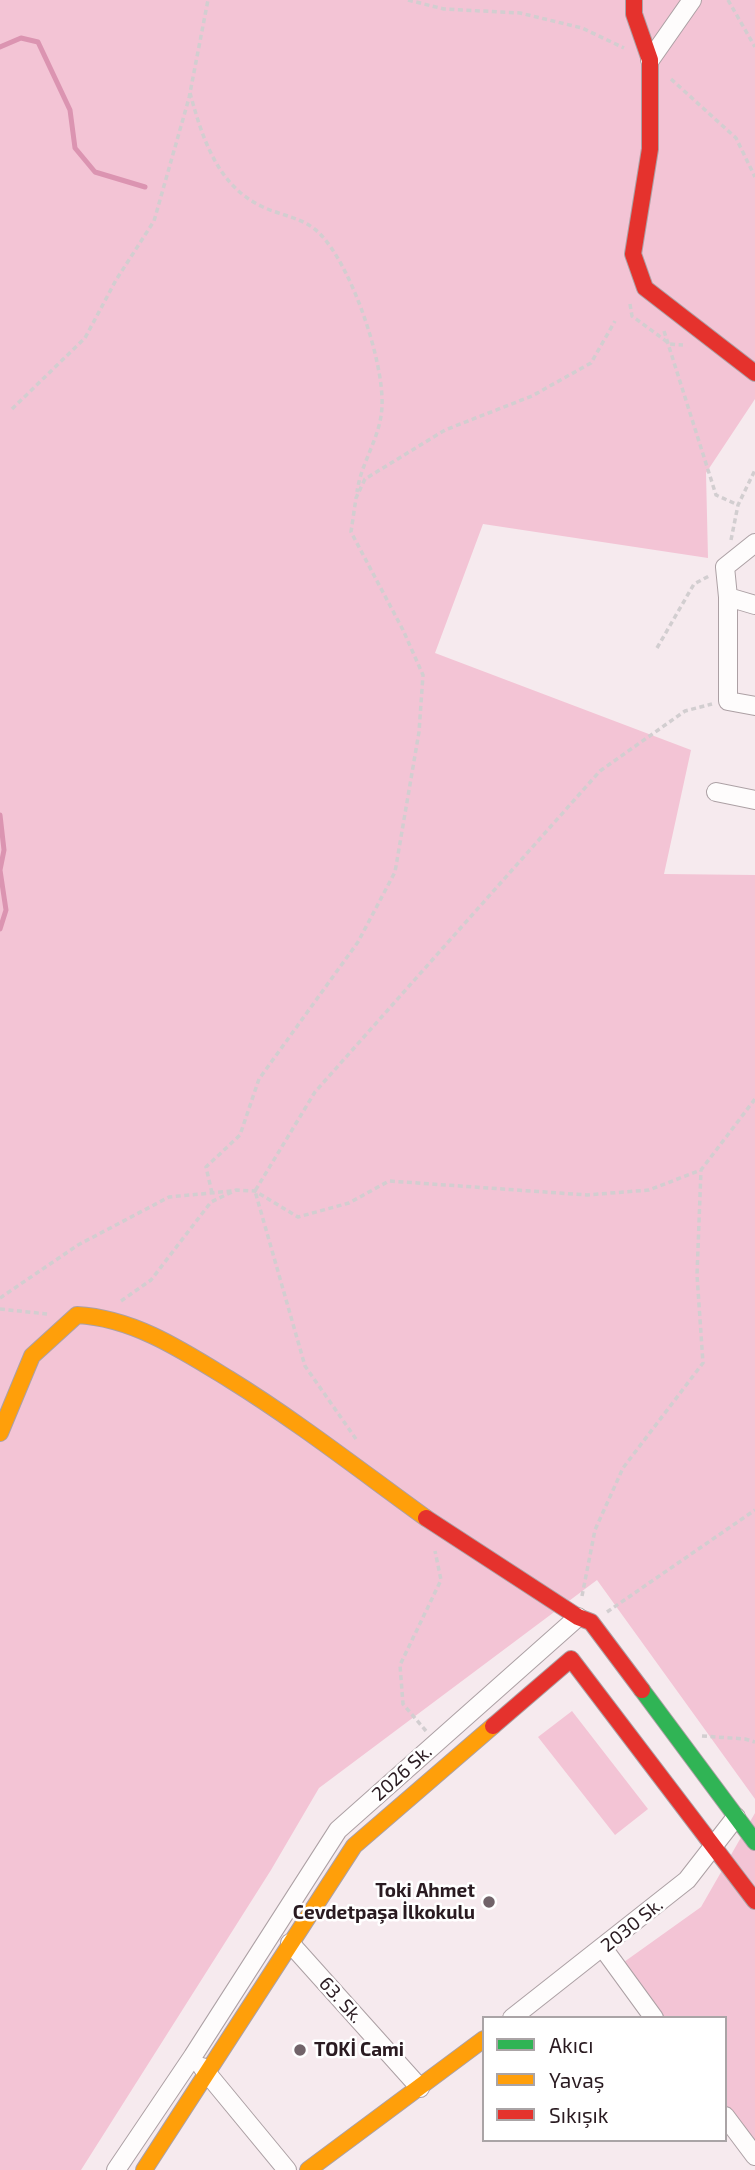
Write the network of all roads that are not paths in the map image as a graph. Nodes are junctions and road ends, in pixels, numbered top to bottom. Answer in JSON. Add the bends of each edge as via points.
{"nodes":[{"id":1,"x":634,"y":0,"type":"edge"},
{"id":2,"x":692,"y":0,"type":"edge"},
{"id":3,"x":650,"y":60,"type":"junction"},
{"id":4,"x":755,"y":373,"type":"edge"},
{"id":5,"x":755,"y":543,"type":"edge"},
{"id":6,"x":728,"y":597,"type":"junction"},
{"id":7,"x":755,"y":605,"type":"edge"},
{"id":8,"x":755,"y":706,"type":"edge"},
{"id":9,"x":716,"y":792,"type":"dead end"},
{"id":10,"x":755,"y":800,"type":"edge"},
{"id":11,"x":0,"y":1433,"type":"edge"},
{"id":12,"x":585,"y":1620,"type":"junction"},
{"id":13,"x":736,"y":1817,"type":"junction"},
{"id":14,"x":755,"y":1842,"type":"edge"},
{"id":15,"x":714,"y":1845,"type":"junction"},
{"id":16,"x":755,"y":1901,"type":"edge"},
{"id":17,"x":290,"y":1943,"type":"junction"},
{"id":18,"x":603,"y":1948,"type":"junction"},
{"id":19,"x":515,"y":2016,"type":"edge"},
{"id":20,"x":653,"y":2016,"type":"edge"},
{"id":21,"x":482,"y":2041,"type":"edge"},
{"id":22,"x":193,"y":2056,"type":"junction"},
{"id":23,"x":206,"y":2072,"type":"junction"},
{"id":24,"x":420,"y":2088,"type":"junction"},
{"id":25,"x":727,"y":2119,"type":"edge"},
{"id":26,"x":755,"y":2156,"type":"edge"},
{"id":27,"x":116,"y":2170,"type":"edge"},
{"id":28,"x":145,"y":2170,"type":"edge"},
{"id":29,"x":287,"y":2170,"type":"edge"},
{"id":30,"x":308,"y":2170,"type":"edge"}],
"edges":[{"from":1,"to":3,"type":"street","via":[[634,14]]},
{"from":2,"to":3,"type":"street"},
{"from":3,"to":4,"type":"street","via":[[650,149],[633,254],[645,288]]},
{"from":5,"to":6,"type":"street","via":[[725,567]]},
{"from":6,"to":7,"type":"street"},
{"from":6,"to":8,"type":"street","via":[[728,701]]},
{"from":9,"to":10,"type":"street"},
{"from":11,"to":12,"type":"street","via":[[32,1356],[76,1315],[99,1316],[170,1342],[271,1405],[428,1520]]},
{"from":12,"to":13,"type":"street"},
{"from":12,"to":22,"type":"street","name":"2026 Sk.","via":[[338,1830]]},
{"from":13,"to":14,"type":"street"},
{"from":13,"to":15,"type":"street","name":"2030 Sk."},
{"from":15,"to":16,"type":"street"},
{"from":15,"to":17,"type":"street","name":"2026 Sk.","via":[[571,1659],[354,1846]]},
{"from":15,"to":18,"type":"street","name":"2030 Sk.","via":[[687,1880]]},
{"from":17,"to":23,"type":"street","name":"2026 Sk."},
{"from":17,"to":24,"type":"street","name":"63. Sk."},
{"from":18,"to":19,"type":"street","name":"2030 Sk."},
{"from":18,"to":20,"type":"street"},
{"from":21,"to":24,"type":"street"},
{"from":22,"to":23,"type":"street"},
{"from":22,"to":27,"type":"street","name":"2026 Sk."},
{"from":23,"to":28,"type":"street","name":"2026 Sk."},
{"from":23,"to":29,"type":"street"},
{"from":24,"to":30,"type":"street"},
{"from":25,"to":26,"type":"street"}]}
